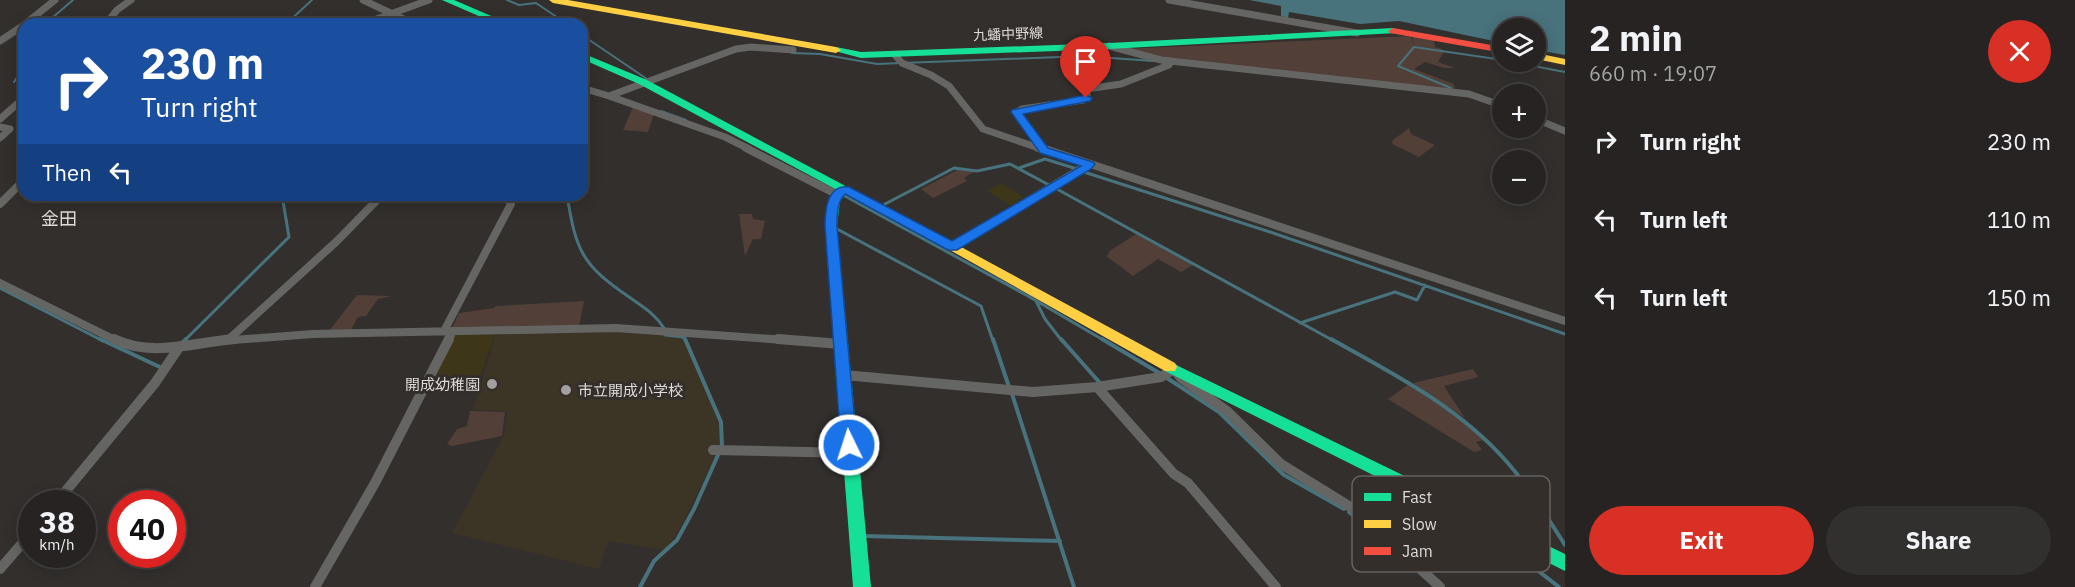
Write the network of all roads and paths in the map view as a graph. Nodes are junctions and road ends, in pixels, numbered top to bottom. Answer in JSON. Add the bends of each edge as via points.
{"nodes":[{"id":1,"x":55,"y":0,"type":"edge"},
{"id":2,"x":131,"y":0,"type":"edge"},
{"id":3,"x":363,"y":0,"type":"edge"},
{"id":4,"x":429,"y":0,"type":"edge"},
{"id":5,"x":446,"y":0,"type":"edge"},
{"id":6,"x":553,"y":0,"type":"edge"},
{"id":7,"x":1169,"y":0,"type":"edge"},
{"id":8,"x":392,"y":13,"type":"junction"},
{"id":9,"x":32,"y":18,"type":"edge"},
{"id":10,"x":111,"y":18,"type":"edge"},
{"id":11,"x":379,"y":18,"type":"edge"},
{"id":12,"x":402,"y":18,"type":"edge"},
{"id":13,"x":490,"y":18,"type":"edge"},
{"id":14,"x":18,"y":28,"type":"edge"},
{"id":15,"x":1359,"y":34,"type":"junction"},
{"id":16,"x":0,"y":40,"type":"edge"},
{"id":17,"x":1109,"y":46,"type":"junction"},
{"id":18,"x":1492,"y":48,"type":"edge"},
{"id":19,"x":793,"y":50,"type":"dead end"},
{"id":20,"x":1546,"y":58,"type":"edge"},
{"id":21,"x":588,"y":59,"type":"edge"},
{"id":22,"x":898,"y":60,"type":"junction"},
{"id":23,"x":1172,"y":62,"type":"junction"},
{"id":24,"x":1565,"y":62,"type":"edge"},
{"id":25,"x":643,"y":82,"type":"junction"},
{"id":26,"x":588,"y":89,"type":"edge"},
{"id":27,"x":611,"y":95,"type":"junction"},
{"id":28,"x":1492,"y":102,"type":"edge"},
{"id":29,"x":18,"y":103,"type":"edge"},
{"id":30,"x":0,"y":118,"type":"edge"},
{"id":31,"x":1546,"y":123,"type":"edge"},
{"id":32,"x":0,"y":127,"type":"edge"},
{"id":33,"x":1565,"y":131,"type":"edge"},
{"id":34,"x":0,"y":138,"type":"edge"},
{"id":35,"x":1044,"y":150,"type":"junction"},
{"id":36,"x":1088,"y":166,"type":"junction"},
{"id":37,"x":18,"y":186,"type":"edge"},
{"id":38,"x":837,"y":193,"type":"junction"},
{"id":39,"x":376,"y":201,"type":"edge"},
{"id":40,"x":509,"y":201,"type":"edge"},
{"id":41,"x":0,"y":204,"type":"edge"},
{"id":42,"x":952,"y":247,"type":"junction"},
{"id":43,"x":0,"y":283,"type":"edge"},
{"id":44,"x":1565,"y":321,"type":"edge"},
{"id":45,"x":448,"y":331,"type":"junction"},
{"id":46,"x":228,"y":340,"type":"junction"},
{"id":47,"x":837,"y":344,"type":"junction"},
{"id":48,"x":180,"y":346,"type":"junction"},
{"id":49,"x":1168,"y":374,"type":"junction"},
{"id":50,"x":844,"y":375,"type":"junction"},
{"id":51,"x":1097,"y":387,"type":"junction"},
{"id":52,"x":718,"y":450,"type":"dead end"},
{"id":53,"x":845,"y":453,"type":"junction"},
{"id":54,"x":1382,"y":476,"type":"edge"},
{"id":55,"x":67,"y":490,"type":"edge"},
{"id":56,"x":1352,"y":508,"type":"edge"},
{"id":57,"x":18,"y":548,"type":"edge"},
{"id":58,"x":1550,"y":556,"type":"edge"},
{"id":59,"x":1565,"y":563,"type":"edge"},
{"id":60,"x":0,"y":569,"type":"edge"},
{"id":61,"x":1424,"y":572,"type":"edge"},
{"id":62,"x":315,"y":587,"type":"edge"},
{"id":63,"x":862,"y":587,"type":"edge"},
{"id":64,"x":1276,"y":587,"type":"edge"},
{"id":65,"x":1440,"y":587,"type":"edge"}],
"edges":[{"from":1,"to":9,"type":"street"},
{"from":2,"to":10,"type":"street"},
{"from":3,"to":8,"type":"street"},
{"from":4,"to":8,"type":"street"},
{"from":5,"to":13,"type":"street"},
{"from":6,"to":22,"type":"street","name":"九蟠中野線"},
{"from":7,"to":15,"type":"street"},
{"from":8,"to":11,"type":"street"},
{"from":8,"to":12,"type":"street"},
{"from":14,"to":16,"type":"street"},
{"from":15,"to":17,"type":"street","name":"九蟠中野線"},
{"from":15,"to":18,"type":"street","name":"九蟠中野線","via":[[1412,32]]},
{"from":17,"to":22,"type":"street","name":"九蟠中野線"},
{"from":17,"to":23,"type":"street"},
{"from":19,"to":25,"type":"street","via":[[743,48]]},
{"from":20,"to":24,"type":"street"},
{"from":21,"to":25,"type":"street"},
{"from":22,"to":35,"type":"street","via":[[942,81],[983,129]]},
{"from":23,"to":28,"type":"street","via":[[1470,94]]},
{"from":23,"to":35,"type":"street","via":[[1121,84],[1087,89],[1083,100],[1016,112]]},
{"from":25,"to":27,"type":"street"},
{"from":25,"to":38,"type":"street"},
{"from":26,"to":27,"type":"street"},
{"from":27,"to":38,"type":"street","via":[[725,137]]},
{"from":29,"to":30,"type":"street"},
{"from":31,"to":33,"type":"street"},
{"from":32,"to":34,"type":"street","via":[[10,129]]},
{"from":35,"to":36,"type":"street"},
{"from":36,"to":42,"type":"street"},
{"from":36,"to":44,"type":"street"},
{"from":37,"to":41,"type":"street"},
{"from":38,"to":42,"type":"street"},
{"from":38,"to":47,"type":"street","via":[[831,211]]},
{"from":39,"to":46,"type":"street"},
{"from":40,"to":45,"type":"street","via":[[511,204]]},
{"from":42,"to":49,"type":"street"},
{"from":43,"to":48,"type":"street","via":[[129,347],[148,350]]},
{"from":45,"to":46,"type":"street"},
{"from":45,"to":47,"type":"street","via":[[616,328]]},
{"from":45,"to":62,"type":"street","via":[[375,483]]},
{"from":46,"to":48,"type":"street"},
{"from":47,"to":50,"type":"street"},
{"from":48,"to":55,"type":"street","via":[[155,383]]},
{"from":49,"to":51,"type":"street"},
{"from":49,"to":54,"type":"street"},
{"from":49,"to":56,"type":"street","via":[[1227,411],[1291,471]]},
{"from":50,"to":51,"type":"street","via":[[1017,392]]},
{"from":50,"to":53,"type":"street"},
{"from":51,"to":64,"type":"street"},
{"from":52,"to":53,"type":"street"},
{"from":53,"to":63,"type":"street"},
{"from":57,"to":60,"type":"street"},
{"from":58,"to":59,"type":"street"},
{"from":61,"to":65,"type":"street"}]}
